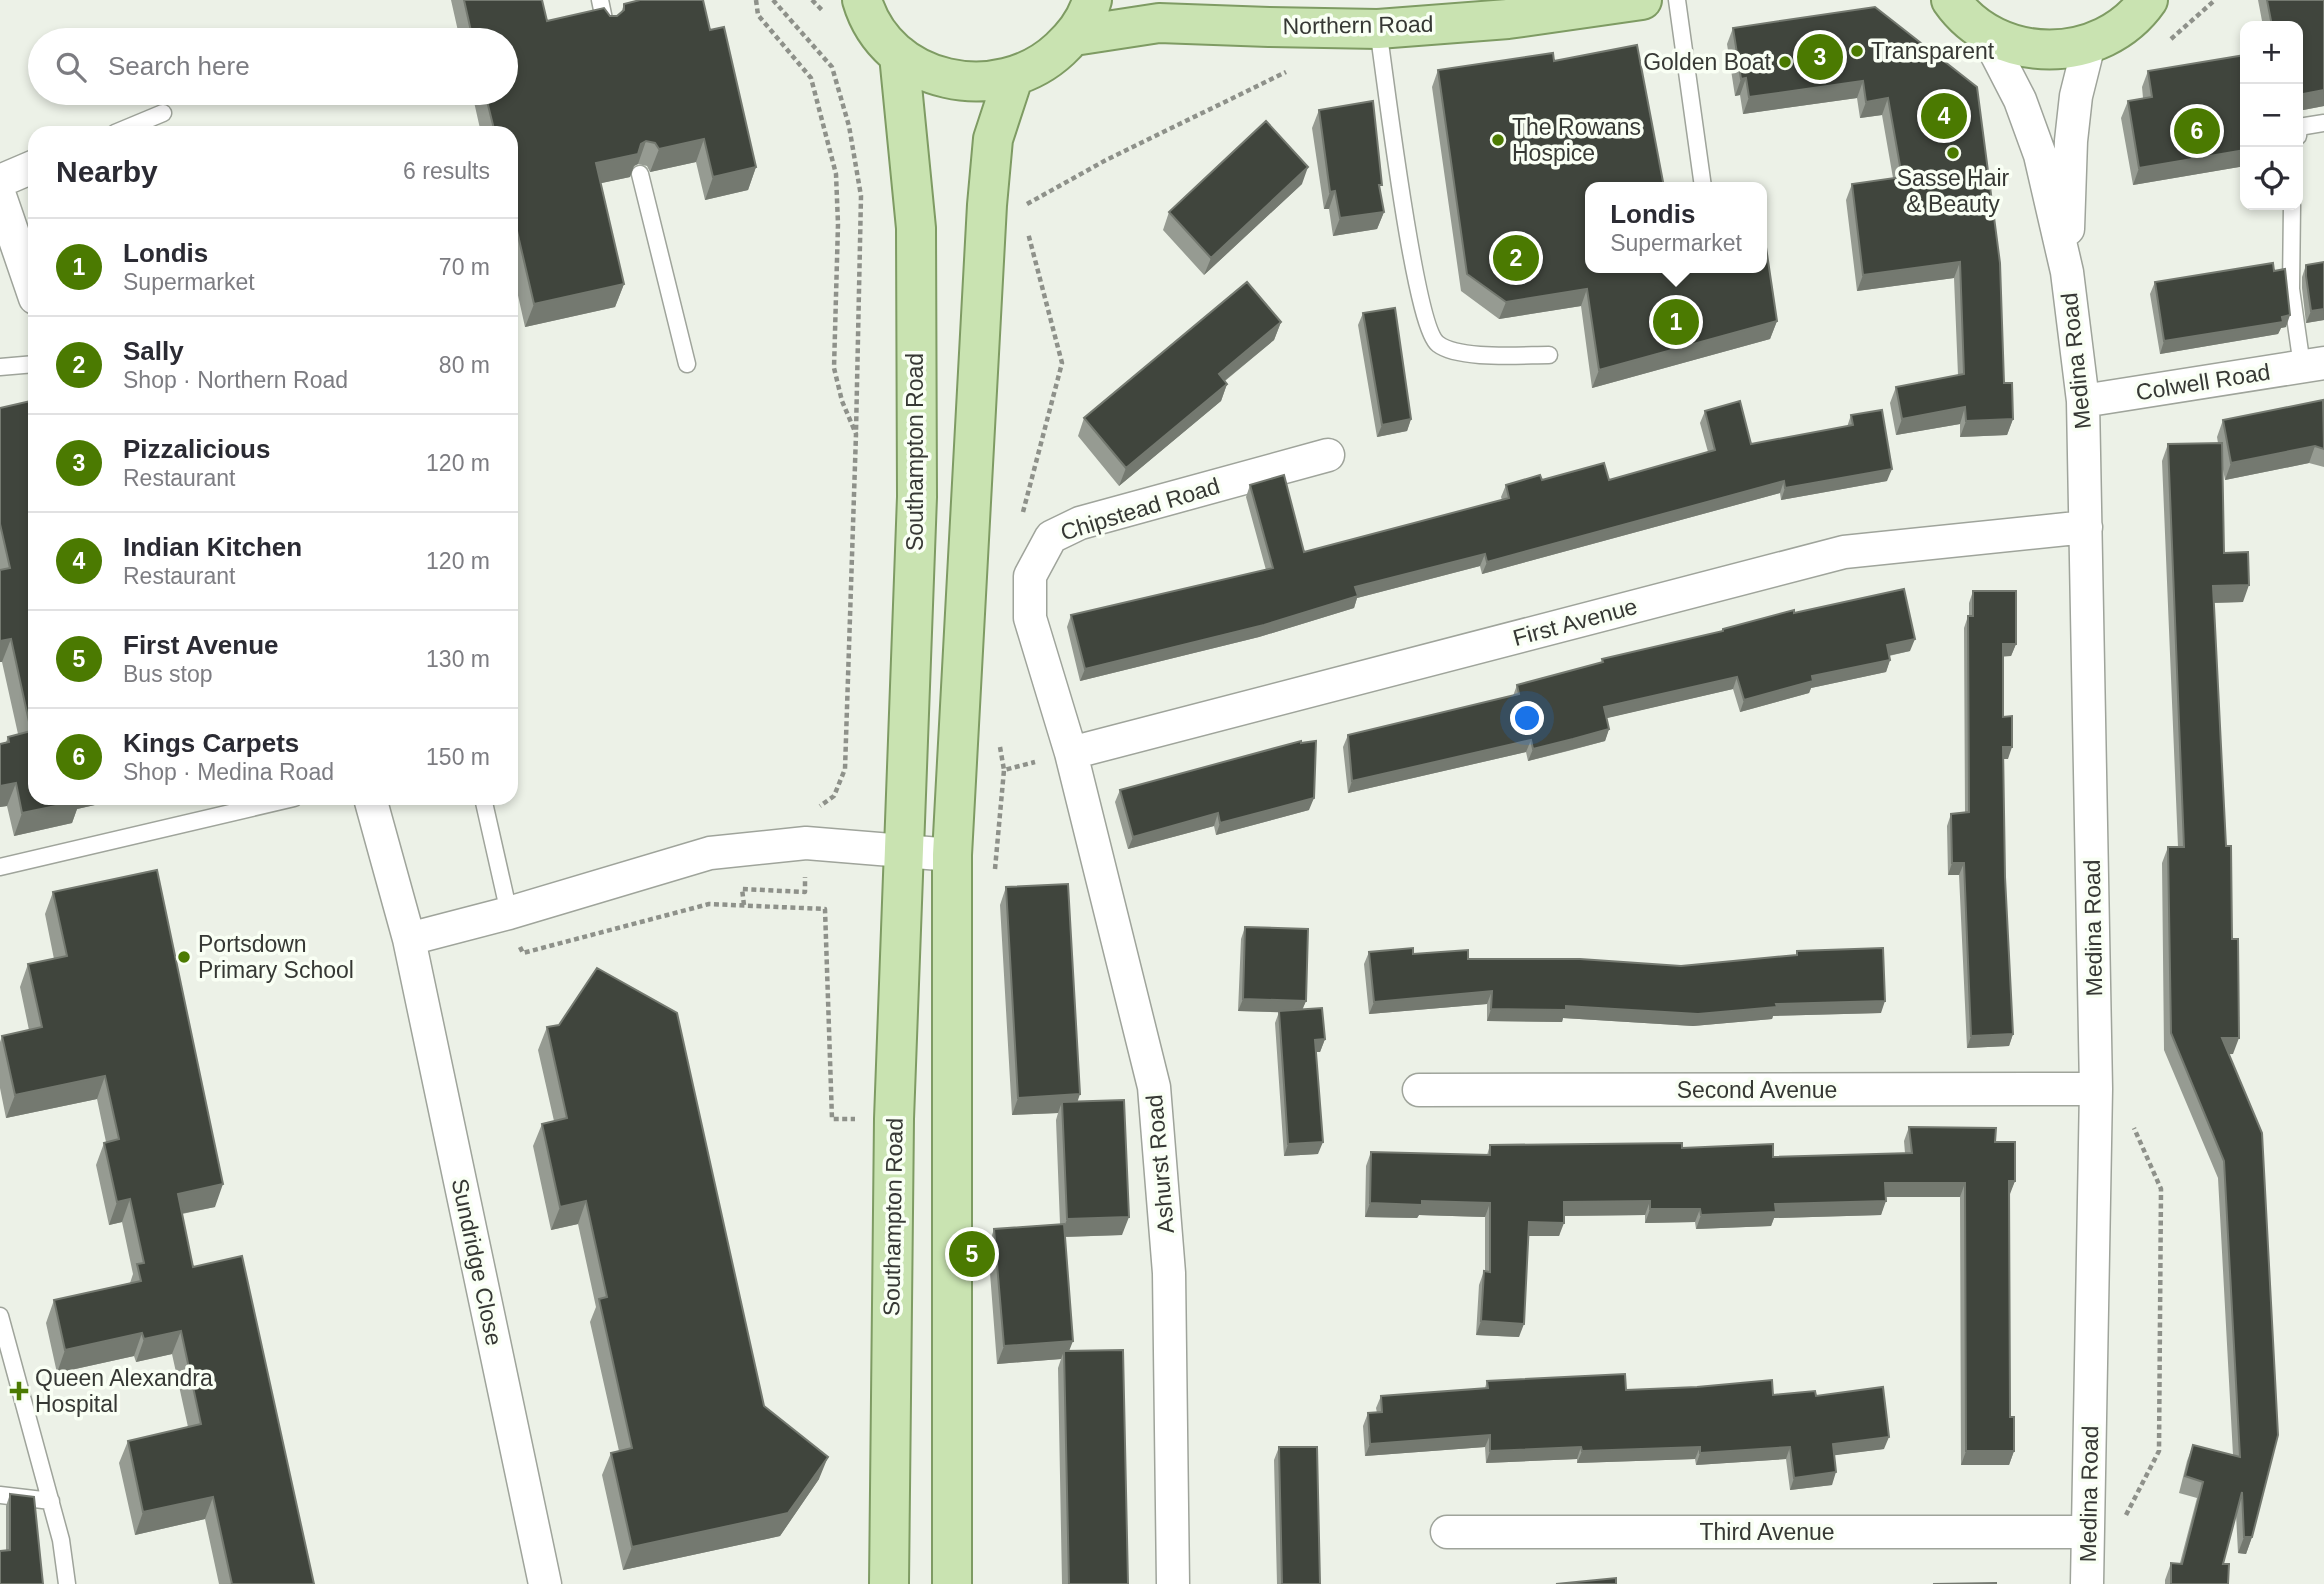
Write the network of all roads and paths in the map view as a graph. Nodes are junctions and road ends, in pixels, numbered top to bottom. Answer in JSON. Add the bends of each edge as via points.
{"nodes":[{"id":1,"x":600,"y":0,"type":"edge"},
{"id":2,"x":756,"y":0,"type":"edge"},
{"id":3,"x":773,"y":0,"type":"edge"},
{"id":4,"x":1092,"y":0,"type":"edge"},
{"id":5,"x":1642,"y":0,"type":"edge"},
{"id":6,"x":1676,"y":0,"type":"edge"},
{"id":7,"x":1951,"y":0,"type":"edge"},
{"id":8,"x":2148,"y":0,"type":"edge"},
{"id":9,"x":859,"y":3,"type":"edge"},
{"id":10,"x":606,"y":29,"type":"edge"},
{"id":11,"x":1378,"y":29,"type":"junction"},
{"id":12,"x":1986,"y":34,"type":"junction"},
{"id":13,"x":1074,"y":36,"type":"junction"},
{"id":14,"x":2089,"y":44,"type":"junction"},
{"id":15,"x":900,"y":55,"type":"junction"},
{"id":16,"x":1286,"y":72,"type":"dead end"},
{"id":17,"x":1013,"y":78,"type":"junction"},
{"id":18,"x":163,"y":113,"type":"dead end"},
{"id":19,"x":2324,"y":123,"type":"edge"},
{"id":20,"x":132,"y":126,"type":"edge"},
{"id":21,"x":2303,"y":126,"type":"edge"},
{"id":22,"x":28,"y":169,"type":"edge"},
{"id":23,"x":640,"y":174,"type":"edge"},
{"id":24,"x":0,"y":181,"type":"edge"},
{"id":25,"x":1702,"y":182,"type":"edge"},
{"id":26,"x":0,"y":196,"type":"edge"},
{"id":27,"x":1021,"y":208,"type":"dead end"},
{"id":28,"x":2292,"y":210,"type":"edge"},
{"id":29,"x":1024,"y":220,"type":"dead end"},
{"id":30,"x":2067,"y":272,"type":"junction"},
{"id":31,"x":28,"y":278,"type":"edge"},
{"id":32,"x":1549,"y":355,"type":"dead end"},
{"id":33,"x":28,"y":364,"type":"edge"},
{"id":34,"x":687,"y":365,"type":"dead end"},
{"id":35,"x":2313,"y":365,"type":"edge"},
{"id":36,"x":0,"y":367,"type":"edge"},
{"id":37,"x":2083,"y":401,"type":"junction"},
{"id":38,"x":856,"y":434,"type":"junction"},
{"id":39,"x":1328,"y":455,"type":"dead end"},
{"id":40,"x":1021,"y":524,"type":"dead end"},
{"id":41,"x":2086,"y":527,"type":"junction"},
{"id":42,"x":999,"y":744,"type":"dead end"},
{"id":43,"x":1071,"y":753,"type":"junction"},
{"id":44,"x":1004,"y":770,"type":"junction"},
{"id":45,"x":263,"y":805,"type":"edge"},
{"id":46,"x":372,"y":805,"type":"edge"},
{"id":47,"x":485,"y":805,"type":"edge"},
{"id":48,"x":806,"y":843,"type":"junction"},
{"id":49,"x":904,"y":850,"type":"junction"},
{"id":50,"x":952,"y":855,"type":"junction"},
{"id":51,"x":0,"y":867,"type":"edge"},
{"id":52,"x":994,"y":875,"type":"dead end"},
{"id":53,"x":744,"y":905,"type":"junction"},
{"id":54,"x":509,"y":913,"type":"junction"},
{"id":55,"x":409,"y":939,"type":"junction"},
{"id":56,"x":2096,"y":1089,"type":"junction"},
{"id":57,"x":1419,"y":1090,"type":"dead end"},
{"id":58,"x":894,"y":1119,"type":"junction"},
{"id":59,"x":2133,"y":1126,"type":"dead end"},
{"id":60,"x":0,"y":1316,"type":"edge"},
{"id":61,"x":7,"y":1364,"type":"edge"},
{"id":62,"x":0,"y":1495,"type":"edge"},
{"id":63,"x":51,"y":1501,"type":"junction"},
{"id":64,"x":2122,"y":1523,"type":"dead end"},
{"id":65,"x":1447,"y":1532,"type":"dead end"},
{"id":66,"x":2087,"y":1532,"type":"junction"},
{"id":67,"x":67,"y":1584,"type":"edge"},
{"id":68,"x":545,"y":1584,"type":"edge"},
{"id":69,"x":889,"y":1584,"type":"edge"},
{"id":70,"x":952,"y":1584,"type":"edge"},
{"id":71,"x":1173,"y":1584,"type":"edge"},
{"id":72,"x":2087,"y":1584,"type":"edge"}],
"edges":[{"from":1,"to":10,"type":"lane"},
{"from":2,"to":38,"type":"path","via":[[758,15],[811,78],[836,174],[834,368]]},
{"from":3,"to":38,"type":"path","via":[[832,67],[849,126],[860,196]]},
{"from":4,"to":13,"type":"main road"},
{"from":5,"to":11,"type":"main road","name":"Northern Road","via":[[1508,19]]},
{"from":6,"to":25,"type":"lane"},
{"from":7,"to":12,"type":"main road"},
{"from":8,"to":14,"type":"main road","via":[[2121,28]]},
{"from":9,"to":15,"type":"main road","via":[[879,35]]},
{"from":11,"to":13,"type":"main road","name":"Northern Road","via":[[1158,23]]},
{"from":11,"to":32,"type":"lane","via":[[1415,275],[1427,325],[1437,343],[1458,354]]},
{"from":12,"to":14,"type":"main road","via":[[2019,47],[2054,51]]},
{"from":12,"to":30,"type":"street","name":"Medina Road","via":[[2020,100],[2039,155]]},
{"from":13,"to":17,"type":"main road","via":[[1046,62]]},
{"from":14,"to":30,"type":"street","name":"Medina Road","via":[[2071,141]]},
{"from":15,"to":17,"type":"main road","via":[[934,75],[973,83]]},
{"from":15,"to":49,"type":"main road","name":"Southampton Road","via":[[916,228],[917,497]]},
{"from":16,"to":27,"type":"path","via":[[1106,160]]},
{"from":17,"to":50,"type":"main road","via":[[993,139],[987,205]]},
{"from":18,"to":20,"type":"lane"},
{"from":19,"to":21,"type":"lane"},
{"from":22,"to":24,"type":"street"},
{"from":23,"to":34,"type":"lane"},
{"from":26,"to":31,"type":"street"},
{"from":28,"to":35,"type":"lane","via":[[2291,289]]},
{"from":29,"to":40,"type":"path","via":[[1062,363]]},
{"from":30,"to":37,"type":"street","name":"Medina Road"},
{"from":33,"to":36,"type":"lane"},
{"from":35,"to":37,"type":"street","name":"Colwell Road"},
{"from":37,"to":41,"type":"street","name":"Medina Road"},
{"from":38,"to":48,"type":"path","via":[[845,769],[834,796],[805,817]]},
{"from":39,"to":43,"type":"street","name":"Chipstead Road","via":[[1099,517],[1051,537],[1030,576],[1030,618]]},
{"from":41,"to":43,"type":"street","name":"First Avenue","via":[[1844,552]]},
{"from":41,"to":56,"type":"street","name":"Medina Road"},
{"from":42,"to":44,"type":"path"},
{"from":43,"to":44,"type":"path"},
{"from":43,"to":71,"type":"street","name":"Ashurst Road","via":[[1154,1087],[1169,1273]]},
{"from":44,"to":52,"type":"path"},
{"from":45,"to":51,"type":"lane"},
{"from":46,"to":55,"type":"street","name":"Sundridge Close"},
{"from":47,"to":54,"type":"lane"},
{"from":48,"to":49,"type":"street"},
{"from":48,"to":53,"type":"path","via":[[805,891],[742,889]]},
{"from":48,"to":54,"type":"street","via":[[710,853]]},
{"from":49,"to":50,"type":"street"},
{"from":49,"to":58,"type":"main road","name":"Southampton Road"},
{"from":50,"to":70,"type":"main road"},
{"from":53,"to":54,"type":"path","via":[[709,904],[523,953]]},
{"from":53,"to":58,"type":"path","via":[[825,909],[832,1119]]},
{"from":54,"to":55,"type":"street"},
{"from":55,"to":68,"type":"street","name":"Sundridge Close"},
{"from":56,"to":57,"type":"street","name":"Second Avenue"},
{"from":56,"to":66,"type":"street","name":"Medina Road"},
{"from":58,"to":69,"type":"main road","name":"Southampton Road"},
{"from":59,"to":64,"type":"path","via":[[2161,1189],[2159,1451]]},
{"from":60,"to":61,"type":"lane"},
{"from":61,"to":63,"type":"lane"},
{"from":62,"to":63,"type":"lane"},
{"from":63,"to":67,"type":"lane"},
{"from":65,"to":66,"type":"street","name":"Third Avenue"},
{"from":66,"to":72,"type":"street","name":"Medina Road"}]}
